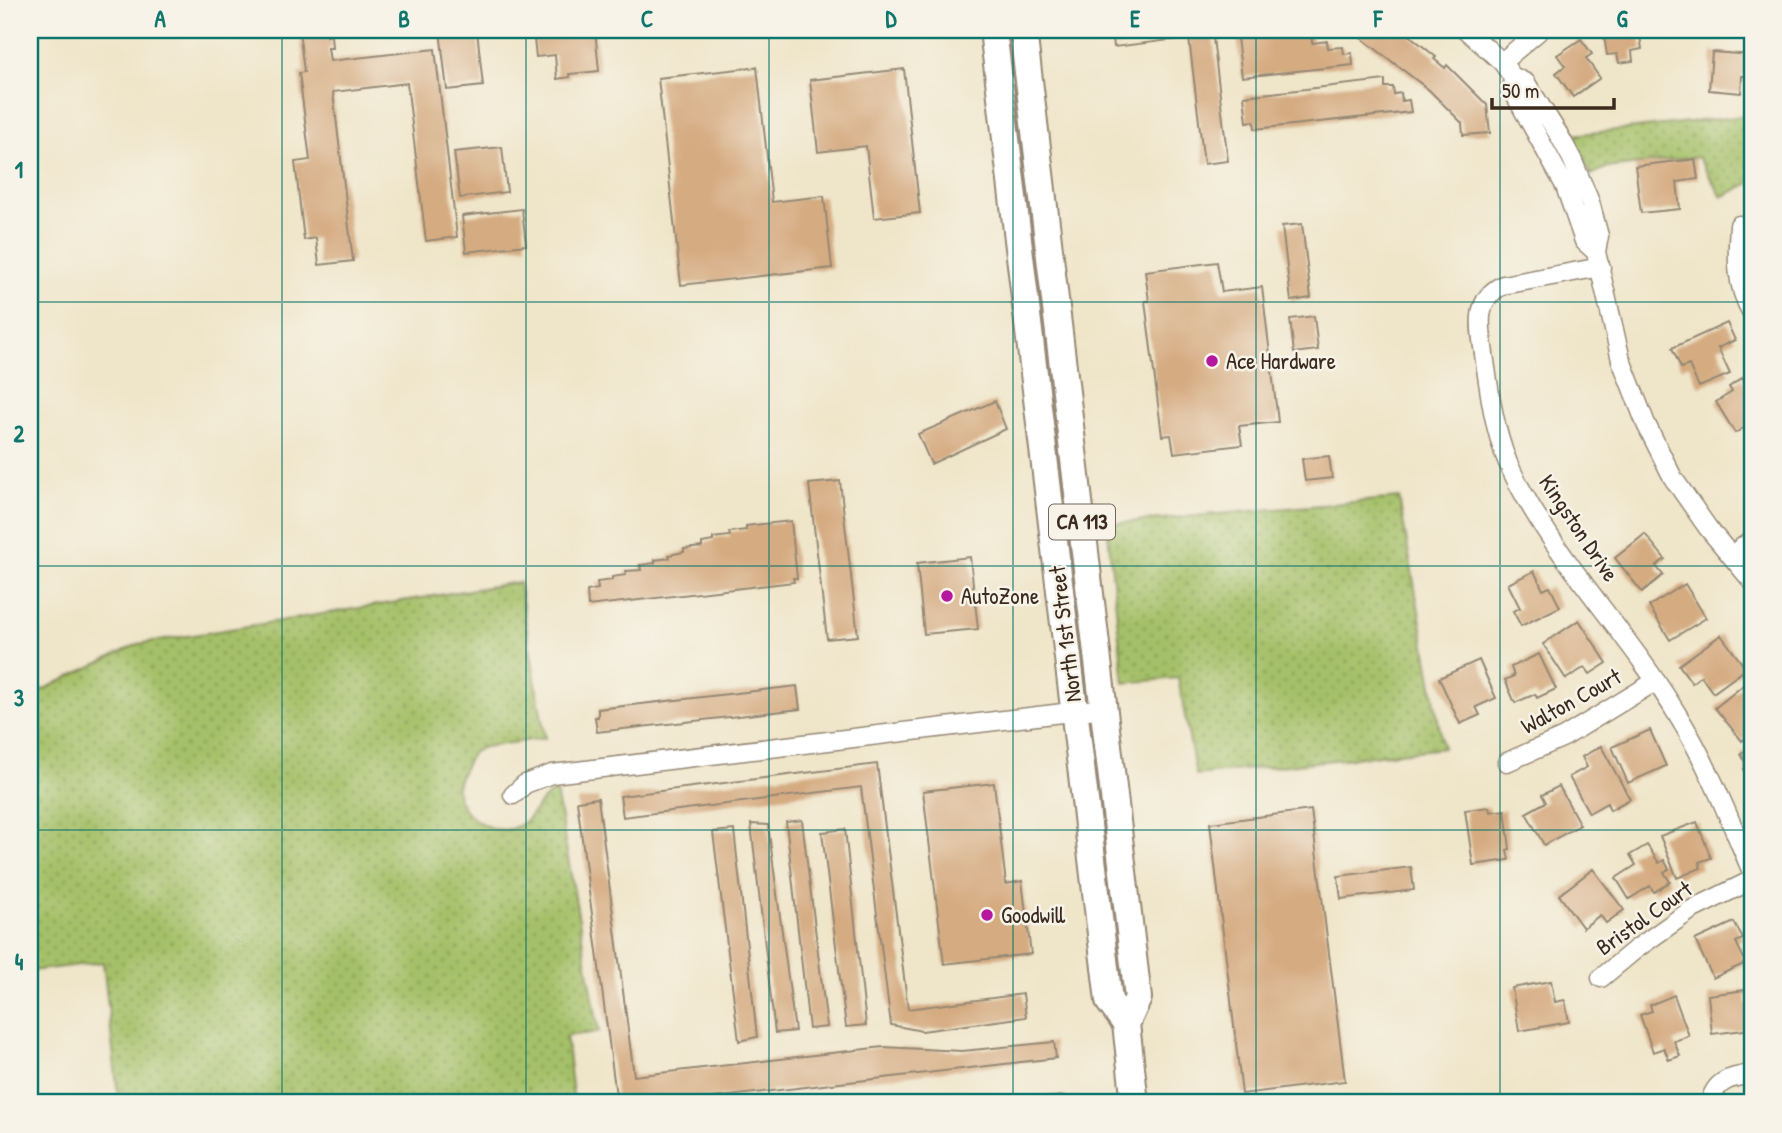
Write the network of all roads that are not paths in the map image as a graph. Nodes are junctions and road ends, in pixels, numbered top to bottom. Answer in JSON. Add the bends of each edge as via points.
{"nodes":[{"id":1,"x":993,"y":30,"type":"edge"},
{"id":2,"x":1024,"y":30,"type":"edge"},
{"id":3,"x":1466,"y":30,"type":"edge"},
{"id":4,"x":1541,"y":30,"type":"edge"},
{"id":5,"x":1507,"y":69,"type":"junction"},
{"id":6,"x":1740,"y":225,"type":"dead end"},
{"id":7,"x":1599,"y":260,"type":"junction"},
{"id":8,"x":1752,"y":313,"type":"edge"},
{"id":9,"x":1752,"y":540,"type":"edge"},
{"id":10,"x":1732,"y":555,"type":"junction"},
{"id":11,"x":1752,"y":581,"type":"edge"},
{"id":12,"x":1657,"y":681,"type":"junction"},
{"id":13,"x":1104,"y":708,"type":"junction"},
{"id":14,"x":1074,"y":711,"type":"junction"},
{"id":15,"x":1507,"y":762,"type":"dead end"},
{"id":16,"x":513,"y":795,"type":"dead end"},
{"id":17,"x":1752,"y":872,"type":"edge"},
{"id":18,"x":1752,"y":880,"type":"edge"},
{"id":19,"x":1601,"y":978,"type":"dead end"},
{"id":20,"x":1126,"y":1024,"type":"junction"},
{"id":21,"x":1752,"y":1074,"type":"edge"},
{"id":22,"x":1135,"y":1103,"type":"edge"},
{"id":23,"x":1710,"y":1103,"type":"edge"}],
"edges":[{"from":1,"to":14,"type":"main road","name":"North 1st Street","number":"CA 113"},
{"from":2,"to":13,"type":"main road","name":"North 1st Street","number":"CA 113"},
{"from":3,"to":5,"type":"street"},
{"from":4,"to":5,"type":"street"},
{"from":5,"to":7,"type":"street","via":[[1514,93],[1565,186],[1584,241]]},
{"from":6,"to":8,"type":"street","via":[[1736,262]]},
{"from":7,"to":10,"type":"street","via":[[1621,360],[1646,424],[1673,478]]},
{"from":7,"to":12,"type":"street","name":"Kingston Drive","via":[[1503,285],[1483,304],[1479,321],[1507,460],[1533,511]]},
{"from":9,"to":10,"type":"street"},
{"from":10,"to":11,"type":"street"},
{"from":12,"to":15,"type":"street","name":"Walton Court","via":[[1564,737]]},
{"from":12,"to":17,"type":"street","name":"Kingston Drive","via":[[1709,769]]},
{"from":13,"to":14,"type":"street"},
{"from":13,"to":20,"type":"main road","name":"North 1st Street","number":"CA 113","via":[[1138,998]]},
{"from":14,"to":16,"type":"street","via":[[552,774],[525,784]]},
{"from":14,"to":20,"type":"main road","name":"North 1st Street","number":"CA 113","via":[[1109,1001]]},
{"from":18,"to":19,"type":"street","name":"Bristol Court","via":[[1691,910]]},
{"from":20,"to":22,"type":"main road","name":"North 1st Street","number":"CA 113"},
{"from":21,"to":23,"type":"street","via":[[1724,1080]]}]}
